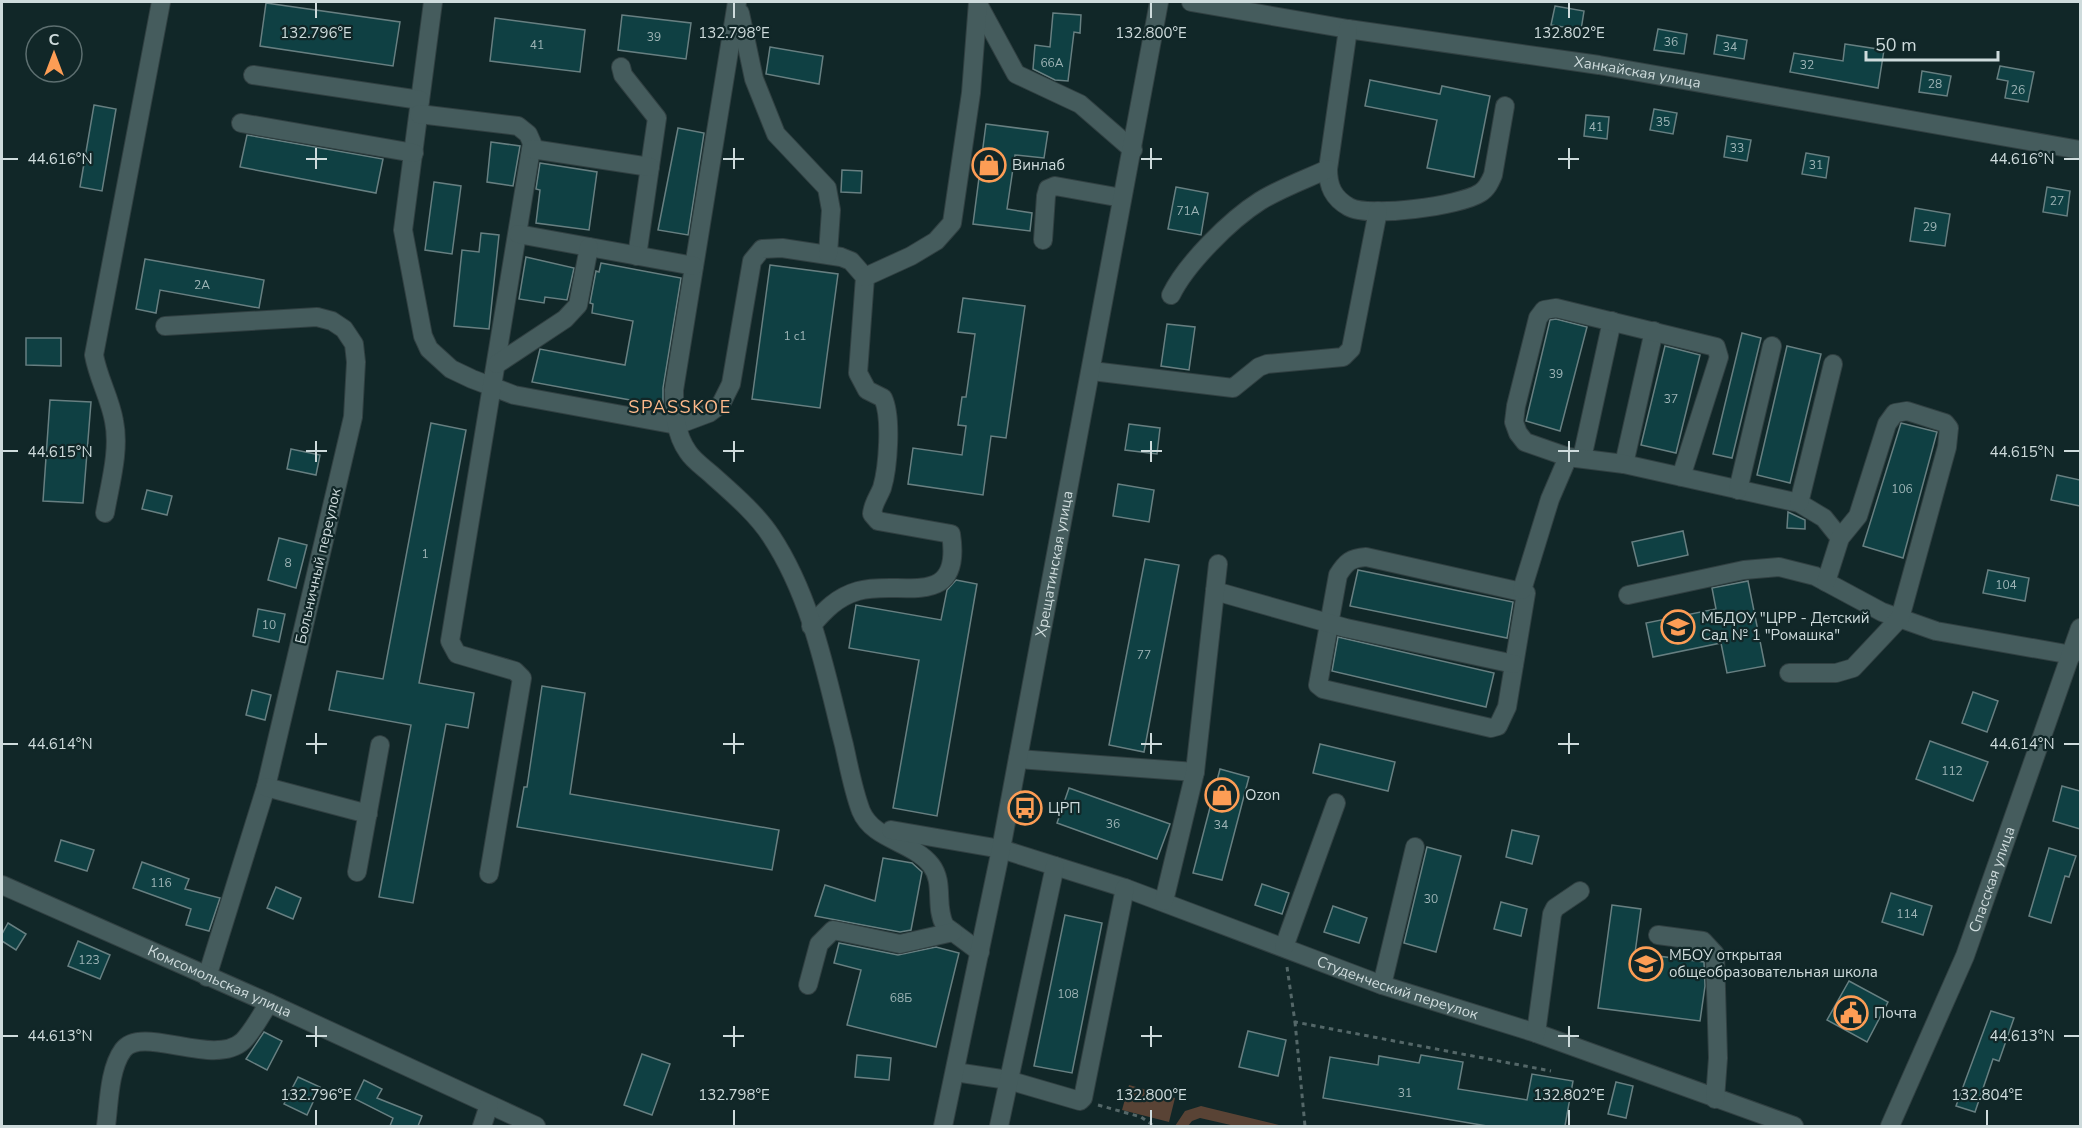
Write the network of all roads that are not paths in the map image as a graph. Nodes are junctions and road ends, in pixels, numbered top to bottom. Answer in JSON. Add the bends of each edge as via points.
{"nodes":[{"id":1,"x":161,"y":2,"type":"edge"},
{"id":2,"x":434,"y":2,"type":"edge"},
{"id":3,"x":737,"y":2,"type":"edge"},
{"id":4,"x":1159,"y":2,"type":"edge"},
{"id":5,"x":1191,"y":2,"type":"edge"},
{"id":6,"x":978,"y":3,"type":"edge"},
{"id":7,"x":1238,"y":6,"type":"edge"},
{"id":8,"x":1348,"y":29,"type":"junction"},
{"id":9,"x":621,"y":67,"type":"dead end"},
{"id":10,"x":253,"y":75,"type":"dead end"},
{"id":11,"x":1505,"y":106,"type":"dead end"},
{"id":12,"x":420,"y":107,"type":"junction"},
{"id":13,"x":241,"y":123,"type":"dead end"},
{"id":14,"x":532,"y":149,"type":"junction"},
{"id":15,"x":1132,"y":150,"type":"junction"},
{"id":16,"x":2080,"y":150,"type":"edge"},
{"id":17,"x":414,"y":153,"type":"junction"},
{"id":18,"x":650,"y":167,"type":"junction"},
{"id":19,"x":1328,"y":169,"type":"junction"},
{"id":20,"x":1122,"y":198,"type":"junction"},
{"id":21,"x":1378,"y":211,"type":"junction"},
{"id":22,"x":518,"y":234,"type":"junction"},
{"id":23,"x":1043,"y":240,"type":"dead end"},
{"id":24,"x":589,"y":247,"type":"junction"},
{"id":25,"x":828,"y":254,"type":"junction"},
{"id":26,"x":637,"y":256,"type":"junction"},
{"id":27,"x":694,"y":266,"type":"junction"},
{"id":28,"x":865,"y":277,"type":"junction"},
{"id":29,"x":1170,"y":295,"type":"dead end"},
{"id":30,"x":1612,"y":321,"type":"junction"},
{"id":31,"x":165,"y":326,"type":"dead end"},
{"id":32,"x":1654,"y":332,"type":"junction"},
{"id":33,"x":1772,"y":346,"type":"dead end"},
{"id":34,"x":497,"y":364,"type":"junction"},
{"id":35,"x":1833,"y":364,"type":"dead end"},
{"id":36,"x":1092,"y":371,"type":"junction"},
{"id":37,"x":493,"y":387,"type":"junction"},
{"id":38,"x":677,"y":425,"type":"junction"},
{"id":39,"x":1575,"y":457,"type":"junction"},
{"id":40,"x":1624,"y":464,"type":"junction"},
{"id":41,"x":1681,"y":477,"type":"junction"},
{"id":42,"x":1738,"y":490,"type":"junction"},
{"id":43,"x":1799,"y":503,"type":"junction"},
{"id":44,"x":105,"y":513,"type":"dead end"},
{"id":45,"x":1840,"y":538,"type":"junction"},
{"id":46,"x":1218,"y":564,"type":"dead end"},
{"id":47,"x":1826,"y":582,"type":"junction"},
{"id":48,"x":1522,"y":590,"type":"junction"},
{"id":49,"x":1215,"y":591,"type":"junction"},
{"id":50,"x":1628,"y":595,"type":"dead end"},
{"id":51,"x":1900,"y":618,"type":"junction"},
{"id":52,"x":1328,"y":622,"type":"junction"},
{"id":53,"x":811,"y":626,"type":"junction"},
{"id":54,"x":2080,"y":628,"type":"edge"},
{"id":55,"x":2072,"y":655,"type":"junction"},
{"id":56,"x":1514,"y":664,"type":"junction"},
{"id":57,"x":1789,"y":673,"type":"dead end"},
{"id":58,"x":380,"y":745,"type":"dead end"},
{"id":59,"x":1018,"y":759,"type":"junction"},
{"id":60,"x":1195,"y":772,"type":"junction"},
{"id":61,"x":266,"y":787,"type":"junction"},
{"id":62,"x":1336,"y":803,"type":"dead end"},
{"id":63,"x":368,"y":814,"type":"junction"},
{"id":64,"x":871,"y":827,"type":"junction"},
{"id":65,"x":1415,"y":847,"type":"dead end"},
{"id":66,"x":1001,"y":849,"type":"junction"},
{"id":67,"x":1055,"y":866,"type":"junction"},
{"id":68,"x":357,"y":872,"type":"dead end"},
{"id":69,"x":489,"y":874,"type":"dead end"},
{"id":70,"x":2,"y":885,"type":"edge"},
{"id":71,"x":1125,"y":888,"type":"junction"},
{"id":72,"x":1580,"y":891,"type":"dead end"},
{"id":73,"x":1164,"y":901,"type":"junction"},
{"id":74,"x":953,"y":932,"type":"junction"},
{"id":75,"x":1658,"y":935,"type":"dead end"},
{"id":76,"x":1284,"y":947,"type":"junction"},
{"id":77,"x":980,"y":951,"type":"junction"},
{"id":78,"x":207,"y":977,"type":"junction"},
{"id":79,"x":808,"y":985,"type":"dead end"},
{"id":80,"x":1382,"y":985,"type":"junction"},
{"id":81,"x":269,"y":1003,"type":"junction"},
{"id":82,"x":1536,"y":1033,"type":"junction"},
{"id":83,"x":955,"y":1072,"type":"junction"},
{"id":84,"x":1008,"y":1080,"type":"junction"},
{"id":85,"x":1715,"y":1099,"type":"junction"},
{"id":86,"x":489,"y":1105,"type":"junction"},
{"id":87,"x":106,"y":1126,"type":"edge"},
{"id":88,"x":482,"y":1126,"type":"edge"},
{"id":89,"x":536,"y":1126,"type":"edge"},
{"id":90,"x":943,"y":1126,"type":"edge"},
{"id":91,"x":999,"y":1126,"type":"edge"},
{"id":92,"x":1794,"y":1126,"type":"edge"},
{"id":93,"x":1890,"y":1126,"type":"edge"}],
"edges":[{"from":1,"to":44,"type":"street","via":[[94,355],[97,376],[114,421],[115,448]]},
{"from":2,"to":12,"type":"street"},
{"from":3,"to":25,"type":"street","via":[[753,79],[776,134],[827,188],[831,210]]},
{"from":3,"to":27,"type":"street"},
{"from":4,"to":15,"type":"street","name":"Хрещатинская улица"},
{"from":5,"to":7,"type":"street","name":"Ханкайская улица"},
{"from":6,"to":15,"type":"street","via":[[1016,74],[1080,104]]},
{"from":6,"to":28,"type":"street","via":[[971,93],[952,223],[936,241]]},
{"from":7,"to":8,"type":"street","name":"Ханкайская улица"},
{"from":8,"to":16,"type":"street","name":"Ханкайская улица","via":[[1599,65]]},
{"from":8,"to":19,"type":"street"},
{"from":9,"to":18,"type":"street","via":[[657,118]]},
{"from":10,"to":12,"type":"street"},
{"from":11,"to":21,"type":"street","via":[[1493,175],[1479,194],[1415,210]]},
{"from":12,"to":14,"type":"street","via":[[518,126],[528,134]]},
{"from":12,"to":17,"type":"street"},
{"from":13,"to":17,"type":"street"},
{"from":14,"to":18,"type":"street"},
{"from":14,"to":22,"type":"street"},
{"from":15,"to":20,"type":"street","name":"Хрещатинская улица"},
{"from":17,"to":37,"type":"street","via":[[403,230],[423,336],[429,349],[451,369]]},
{"from":18,"to":26,"type":"street"},
{"from":19,"to":21,"type":"street","via":[[1330,189],[1338,199],[1350,208]]},
{"from":19,"to":29,"type":"street","via":[[1260,201],[1206,248],[1178,279]]},
{"from":20,"to":23,"type":"street","via":[[1055,186],[1048,189]]},
{"from":20,"to":36,"type":"street","name":"Хрещатинская улица"},
{"from":21,"to":36,"type":"street","via":[[1351,349],[1343,357],[1267,364],[1233,388]]},
{"from":22,"to":24,"type":"street"},
{"from":22,"to":34,"type":"street"},
{"from":24,"to":26,"type":"street"},
{"from":24,"to":34,"type":"street","via":[[578,305],[565,320]]},
{"from":25,"to":28,"type":"street","via":[[851,261]]},
{"from":25,"to":38,"type":"street","via":[[771,247],[756,253],[731,384],[721,404],[710,413]]},
{"from":26,"to":27,"type":"street"},
{"from":27,"to":38,"type":"street","via":[[674,390]]},
{"from":28,"to":53,"type":"street","via":[[858,373],[867,390],[883,398],[888,415],[882,488],[873,503],[872,514],[878,521],[951,534],[954,553],[951,568],[942,579],[922,590],[860,590],[829,604]]},
{"from":30,"to":32,"type":"street"},
{"from":30,"to":39,"type":"street"},
{"from":30,"to":39,"type":"street","via":[[1556,308],[1544,310],[1538,318],[1514,422],[1525,442]]},
{"from":31,"to":61,"type":"street","name":"Больничный переулок","via":[[317,317],[344,329],[354,344],[353,417]]},
{"from":32,"to":40,"type":"street"},
{"from":32,"to":41,"type":"street","via":[[1710,344],[1719,352]]},
{"from":33,"to":42,"type":"street"},
{"from":34,"to":37,"type":"street"},
{"from":35,"to":43,"type":"street"},
{"from":36,"to":59,"type":"street","name":"Хрещатинская улица"},
{"from":37,"to":38,"type":"street","via":[[514,395]]},
{"from":37,"to":69,"type":"street","via":[[450,641],[457,654],[515,671],[522,678]]},
{"from":38,"to":53,"type":"street","via":[[688,452],[770,534],[795,579]]},
{"from":39,"to":40,"type":"street"},
{"from":39,"to":48,"type":"street","via":[[1550,499]]},
{"from":40,"to":41,"type":"street"},
{"from":41,"to":42,"type":"street"},
{"from":42,"to":43,"type":"street"},
{"from":43,"to":45,"type":"street","via":[[1824,518]]},
{"from":45,"to":47,"type":"street"},
{"from":45,"to":51,"type":"street","via":[[1858,516],[1887,424],[1895,413],[1907,411],[1945,423],[1949,428],[1947,447]]},
{"from":46,"to":49,"type":"street"},
{"from":47,"to":50,"type":"street","via":[[1779,567],[1761,568]]},
{"from":47,"to":51,"type":"street"},
{"from":48,"to":52,"type":"street","via":[[1366,557],[1354,558],[1338,575]]},
{"from":48,"to":56,"type":"street","via":[[1526,601]]},
{"from":49,"to":52,"type":"street"},
{"from":49,"to":60,"type":"street"},
{"from":51,"to":55,"type":"street","via":[[1936,631]]},
{"from":51,"to":57,"type":"street","via":[[1853,668],[1836,673]]},
{"from":52,"to":56,"type":"street"},
{"from":52,"to":56,"type":"street","via":[[1318,677],[1318,685],[1323,689],[1491,728],[1502,723]]},
{"from":53,"to":64,"type":"street","via":[[861,811]]},
{"from":54,"to":55,"type":"street","name":"Спасская улица"},
{"from":55,"to":93,"type":"street","name":"Спасская улица","via":[[1965,956]]},
{"from":58,"to":63,"type":"street"},
{"from":59,"to":60,"type":"street"},
{"from":59,"to":66,"type":"street","name":"Хрещатинская улица"},
{"from":60,"to":73,"type":"street"},
{"from":61,"to":63,"type":"street"},
{"from":61,"to":78,"type":"street","name":"Больничный переулок"},
{"from":62,"to":76,"type":"street"},
{"from":63,"to":68,"type":"street"},
{"from":64,"to":66,"type":"street","name":"Студенческий переулок"},
{"from":64,"to":74,"type":"street","via":[[912,848],[933,867],[939,884],[940,913],[945,926]]},
{"from":65,"to":80,"type":"street"},
{"from":66,"to":67,"type":"street","name":"Студенческий переулок"},
{"from":66,"to":77,"type":"street","name":"Хрещатинская улица"},
{"from":67,"to":71,"type":"street","name":"Студенческий переулок"},
{"from":67,"to":84,"type":"street"},
{"from":70,"to":78,"type":"street","name":"Комсомольская улица"},
{"from":71,"to":73,"type":"street","name":"Студенческий переулок"},
{"from":71,"to":84,"type":"street","via":[[1086,1092],[1080,1101]]},
{"from":72,"to":82,"type":"street","via":[[1552,914]]},
{"from":73,"to":76,"type":"street","name":"Студенческий переулок"},
{"from":74,"to":77,"type":"street"},
{"from":74,"to":79,"type":"street","via":[[900,944],[833,930],[819,944]]},
{"from":75,"to":85,"type":"street","via":[[1703,941],[1715,954]]},
{"from":76,"to":80,"type":"street","name":"Студенческий переулок"},
{"from":77,"to":83,"type":"street","name":"Хрещатинская улица"},
{"from":78,"to":81,"type":"street","name":"Комсомольская улица"},
{"from":80,"to":82,"type":"street","name":"Студенческий переулок"},
{"from":81,"to":86,"type":"street","name":"Комсомольская улица"},
{"from":81,"to":87,"type":"street","via":[[242,1042],[232,1047],[213,1050],[138,1041],[123,1049],[115,1067]]},
{"from":82,"to":85,"type":"street","name":"Студенческий переулок"},
{"from":83,"to":84,"type":"street"},
{"from":83,"to":90,"type":"street","name":"Хрещатинская улица"},
{"from":84,"to":91,"type":"street"},
{"from":85,"to":92,"type":"street","name":"Студенческий переулок"},
{"from":86,"to":88,"type":"street"},
{"from":86,"to":89,"type":"street","name":"Комсомольская улица"}]}
